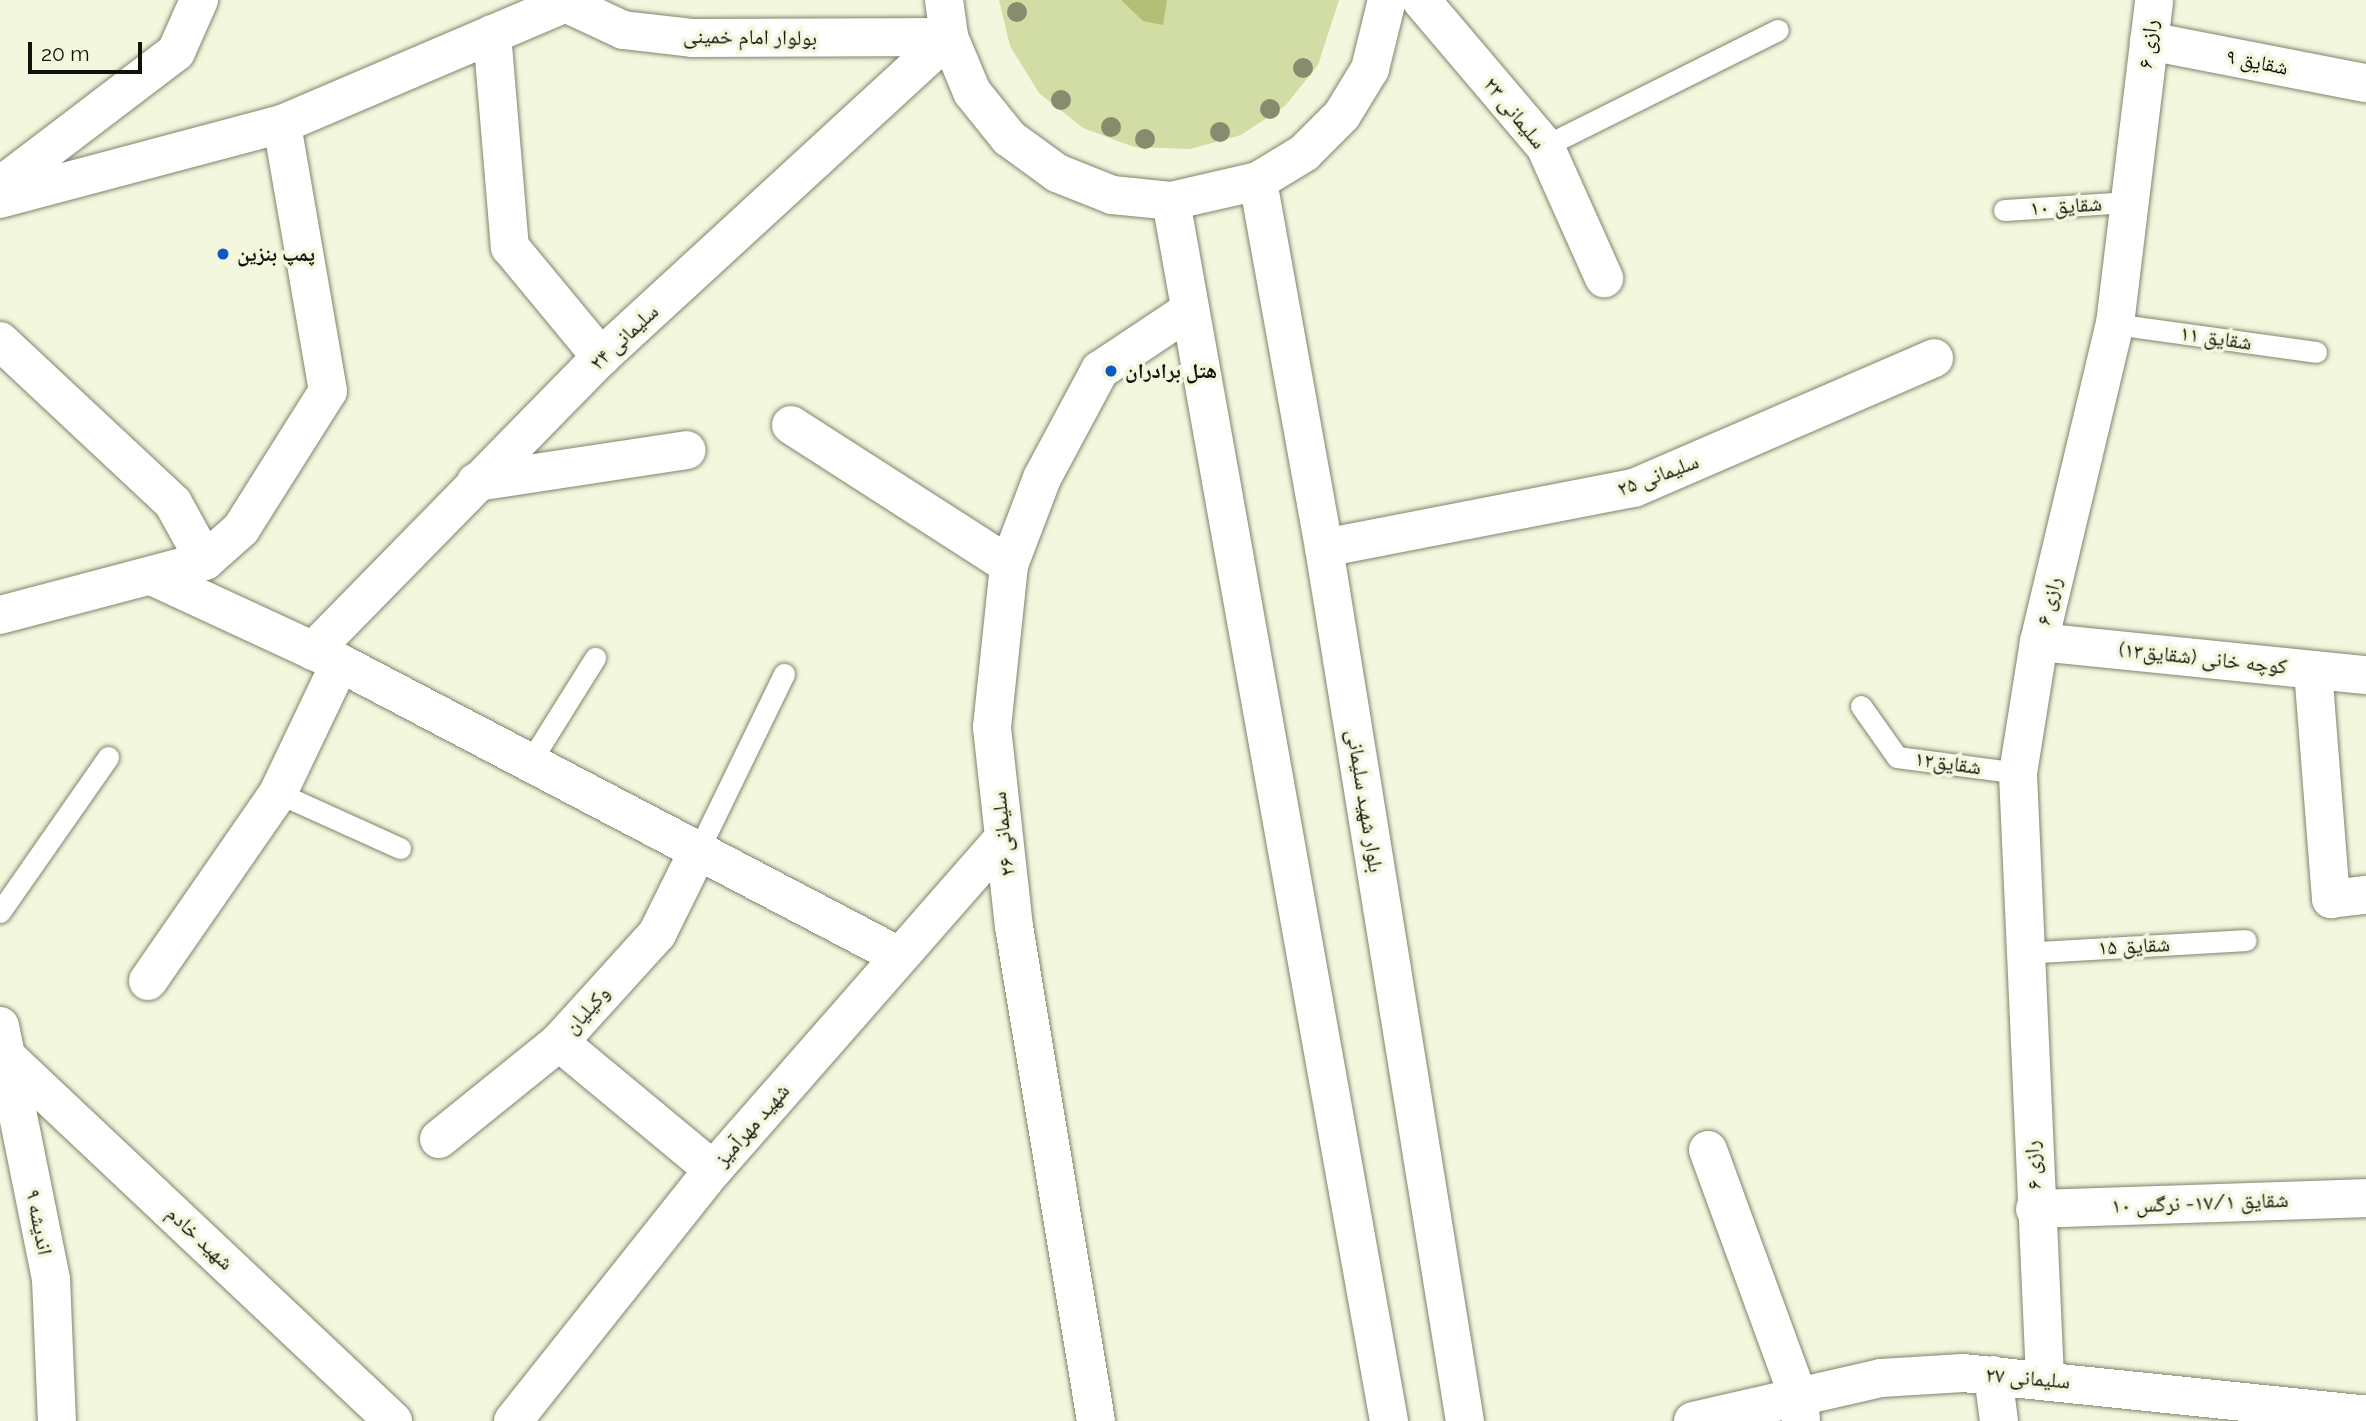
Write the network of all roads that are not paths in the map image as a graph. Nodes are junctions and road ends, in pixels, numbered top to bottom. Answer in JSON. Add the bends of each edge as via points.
{"nodes":[{"id":1,"x":199,"y":0,"type":"edge"},
{"id":2,"x":1387,"y":0,"type":"edge"},
{"id":3,"x":1421,"y":0,"type":"edge"},
{"id":4,"x":2154,"y":0,"type":"edge"},
{"id":5,"x":561,"y":2,"type":"edge"},
{"id":6,"x":946,"y":18,"type":"edge"},
{"id":7,"x":1778,"y":30,"type":"dead end"},
{"id":8,"x":492,"y":34,"type":"junction"},
{"id":9,"x":2149,"y":41,"type":"junction"},
{"id":10,"x":2366,"y":83,"type":"edge"},
{"id":11,"x":282,"y":124,"type":"junction"},
{"id":12,"x":1545,"y":146,"type":"junction"},
{"id":13,"x":1258,"y":181,"type":"junction"},
{"id":14,"x":0,"y":186,"type":"edge"},
{"id":15,"x":0,"y":199,"type":"edge"},
{"id":16,"x":1171,"y":201,"type":"junction"},
{"id":17,"x":2127,"y":202,"type":"junction"},
{"id":18,"x":2004,"y":210,"type":"dead end"},
{"id":19,"x":1604,"y":278,"type":"dead end"},
{"id":20,"x":1190,"y":310,"type":"junction"},
{"id":21,"x":2115,"y":324,"type":"junction"},
{"id":22,"x":0,"y":341,"type":"edge"},
{"id":23,"x":2316,"y":352,"type":"dead end"},
{"id":24,"x":601,"y":357,"type":"junction"},
{"id":25,"x":1934,"y":358,"type":"dead end"},
{"id":26,"x":792,"y":425,"type":"dead end"},
{"id":27,"x":687,"y":450,"type":"dead end"},
{"id":28,"x":476,"y":482,"type":"junction"},
{"id":29,"x":1324,"y":548,"type":"junction"},
{"id":30,"x":205,"y":561,"type":"junction"},
{"id":31,"x":1009,"y":565,"type":"junction"},
{"id":32,"x":156,"y":578,"type":"junction"},
{"id":33,"x":0,"y":615,"type":"edge"},
{"id":34,"x":2039,"y":642,"type":"junction"},
{"id":35,"x":326,"y":657,"type":"junction"},
{"id":36,"x":594,"y":658,"type":"dead end"},
{"id":37,"x":2313,"y":670,"type":"junction"},
{"id":38,"x":784,"y":674,"type":"dead end"},
{"id":39,"x":2366,"y":675,"type":"edge"},
{"id":40,"x":1861,"y":706,"type":"dead end"},
{"id":41,"x":108,"y":757,"type":"dead end"},
{"id":42,"x":530,"y":762,"type":"junction"},
{"id":43,"x":2018,"y":773,"type":"junction"},
{"id":44,"x":278,"y":793,"type":"junction"},
{"id":45,"x":1003,"y":839,"type":"junction"},
{"id":46,"x":400,"y":848,"type":"dead end"},
{"id":47,"x":698,"y":850,"type":"junction"},
{"id":48,"x":2366,"y":895,"type":"edge"},
{"id":49,"x":0,"y":912,"type":"edge"},
{"id":50,"x":2246,"y":940,"type":"dead end"},
{"id":51,"x":2022,"y":953,"type":"junction"},
{"id":52,"x":899,"y":956,"type":"junction"},
{"id":53,"x":148,"y":981,"type":"dead end"},
{"id":54,"x":3,"y":1041,"type":"edge"},
{"id":55,"x":559,"y":1042,"type":"junction"},
{"id":56,"x":439,"y":1139,"type":"dead end"},
{"id":57,"x":1709,"y":1150,"type":"dead end"},
{"id":58,"x":713,"y":1170,"type":"junction"},
{"id":59,"x":2366,"y":1198,"type":"edge"},
{"id":60,"x":2035,"y":1209,"type":"junction"},
{"id":61,"x":1993,"y":1375,"type":"junction"},
{"id":62,"x":2045,"y":1378,"type":"junction"},
{"id":63,"x":1800,"y":1409,"type":"edge"},
{"id":64,"x":2366,"y":1415,"type":"edge"},
{"id":65,"x":57,"y":1421,"type":"edge"},
{"id":66,"x":393,"y":1421,"type":"edge"},
{"id":67,"x":513,"y":1421,"type":"edge"},
{"id":68,"x":1096,"y":1421,"type":"edge"},
{"id":69,"x":1389,"y":1421,"type":"edge"},
{"id":70,"x":1465,"y":1421,"type":"edge"},
{"id":71,"x":1693,"y":1421,"type":"edge"},
{"id":72,"x":1999,"y":1421,"type":"edge"}],
"edges":[{"from":1,"to":14,"type":"street","via":[[176,52]]},
{"from":2,"to":13,"type":"street","via":[[1370,69],[1342,115],[1304,153]]},
{"from":3,"to":12,"type":"street","name":"سلیمانی ۲۳"},
{"from":4,"to":9,"type":"street","name":"رازی ۶"},
{"from":5,"to":6,"type":"street","name":"بولوار امام خمینی","via":[[624,30],[692,38]]},
{"from":5,"to":8,"type":"street"},
{"from":6,"to":16,"type":"street","via":[[972,92],[1018,145],[1057,173],[1112,195]]},
{"from":6,"to":24,"type":"street","name":"سلیمانی ۲۴"},
{"from":7,"to":12,"type":"lane"},
{"from":8,"to":11,"type":"street"},
{"from":8,"to":24,"type":"street","via":[[510,247]]},
{"from":9,"to":10,"type":"street","name":"شقایق ۹"},
{"from":9,"to":17,"type":"street","name":"رازی ۶"},
{"from":11,"to":15,"type":"street"},
{"from":11,"to":30,"type":"street","via":[[328,391],[241,529]]},
{"from":12,"to":19,"type":"street","name":"سلیمانی ۲۳"},
{"from":13,"to":16,"type":"street"},
{"from":13,"to":29,"type":"street","name":"بلوار شهید سلیمانی"},
{"from":16,"to":20,"type":"street"},
{"from":17,"to":18,"type":"lane","name":"شقایق ۱۰"},
{"from":17,"to":21,"type":"street","name":"رازی ۶"},
{"from":20,"to":31,"type":"street","name":"سلیمانی ۲۶","via":[[1100,370],[1042,478]]},
{"from":20,"to":69,"type":"street"},
{"from":21,"to":23,"type":"lane","name":"شقایق ۱۱"},
{"from":21,"to":34,"type":"street","name":"رازی ۶"},
{"from":22,"to":30,"type":"street","via":[[173,503]]},
{"from":24,"to":28,"type":"street","name":"سلیمانی ۲۴"},
{"from":25,"to":29,"type":"street","name":"سلیمانی ۲۵","via":[[1634,488]]},
{"from":26,"to":31,"type":"street"},
{"from":27,"to":28,"type":"street"},
{"from":28,"to":35,"type":"street","name":"سلیمانی ۲۴"},
{"from":29,"to":70,"type":"street","name":"بلوار شهید سلیمانی"},
{"from":30,"to":32,"type":"street"},
{"from":31,"to":45,"type":"street","name":"سلیمانی ۲۶","via":[[992,727]]},
{"from":32,"to":33,"type":"street"},
{"from":32,"to":35,"type":"street"},
{"from":34,"to":37,"type":"street","name":"کوچه خانی (شقایق۱۳)"},
{"from":34,"to":43,"type":"street","name":"رازی ۶"},
{"from":35,"to":42,"type":"street"},
{"from":35,"to":44,"type":"street","name":"سلیمانی ۲۴"},
{"from":36,"to":42,"type":"lane"},
{"from":37,"to":39,"type":"street","name":"کوچه خانی (شقایق۱۳)"},
{"from":37,"to":48,"type":"street","via":[[2331,899]]},
{"from":38,"to":47,"type":"lane"},
{"from":40,"to":43,"type":"lane","name":"شقایق۱۲","via":[[1897,757]]},
{"from":41,"to":49,"type":"lane"},
{"from":42,"to":47,"type":"street"},
{"from":43,"to":51,"type":"street","name":"رازی ۶"},
{"from":44,"to":46,"type":"lane"},
{"from":44,"to":53,"type":"street","name":"سلیمانی ۲۴"},
{"from":45,"to":52,"type":"street","name":"شهید مهرآمیز"},
{"from":45,"to":68,"type":"street","name":"سلیمانی ۲۶"},
{"from":47,"to":52,"type":"street"},
{"from":47,"to":55,"type":"street","name":"وکیلیان","via":[[657,934]]},
{"from":50,"to":51,"type":"lane","name":"شقایق ۱۵"},
{"from":51,"to":60,"type":"street","name":"رازی ۶"},
{"from":52,"to":58,"type":"street","name":"شهید مهرآمیز"},
{"from":54,"to":65,"type":"street","name":"اندیشه ۹","via":[[51,1279]]},
{"from":54,"to":66,"type":"street","name":"شهید خادم"},
{"from":55,"to":56,"type":"street","name":"وکیلیان"},
{"from":55,"to":58,"type":"street"},
{"from":57,"to":63,"type":"street"},
{"from":58,"to":67,"type":"street","name":"شهید مهرآمیز"},
{"from":59,"to":60,"type":"street","name":"شقایق ۱۷/۱- نرگس ۱۰"},
{"from":60,"to":62,"type":"street","name":"رازی ۶"},
{"from":61,"to":62,"type":"street","name":"سلیمانی ۲۷"},
{"from":61,"to":63,"type":"street","name":"سلیمانی ۲۷","via":[[1881,1378]]},
{"from":61,"to":72,"type":"street"},
{"from":62,"to":64,"type":"street","name":"سلیمانی ۲۷"},
{"from":63,"to":71,"type":"street","name":"سلیمانی ۲۷"}]}
